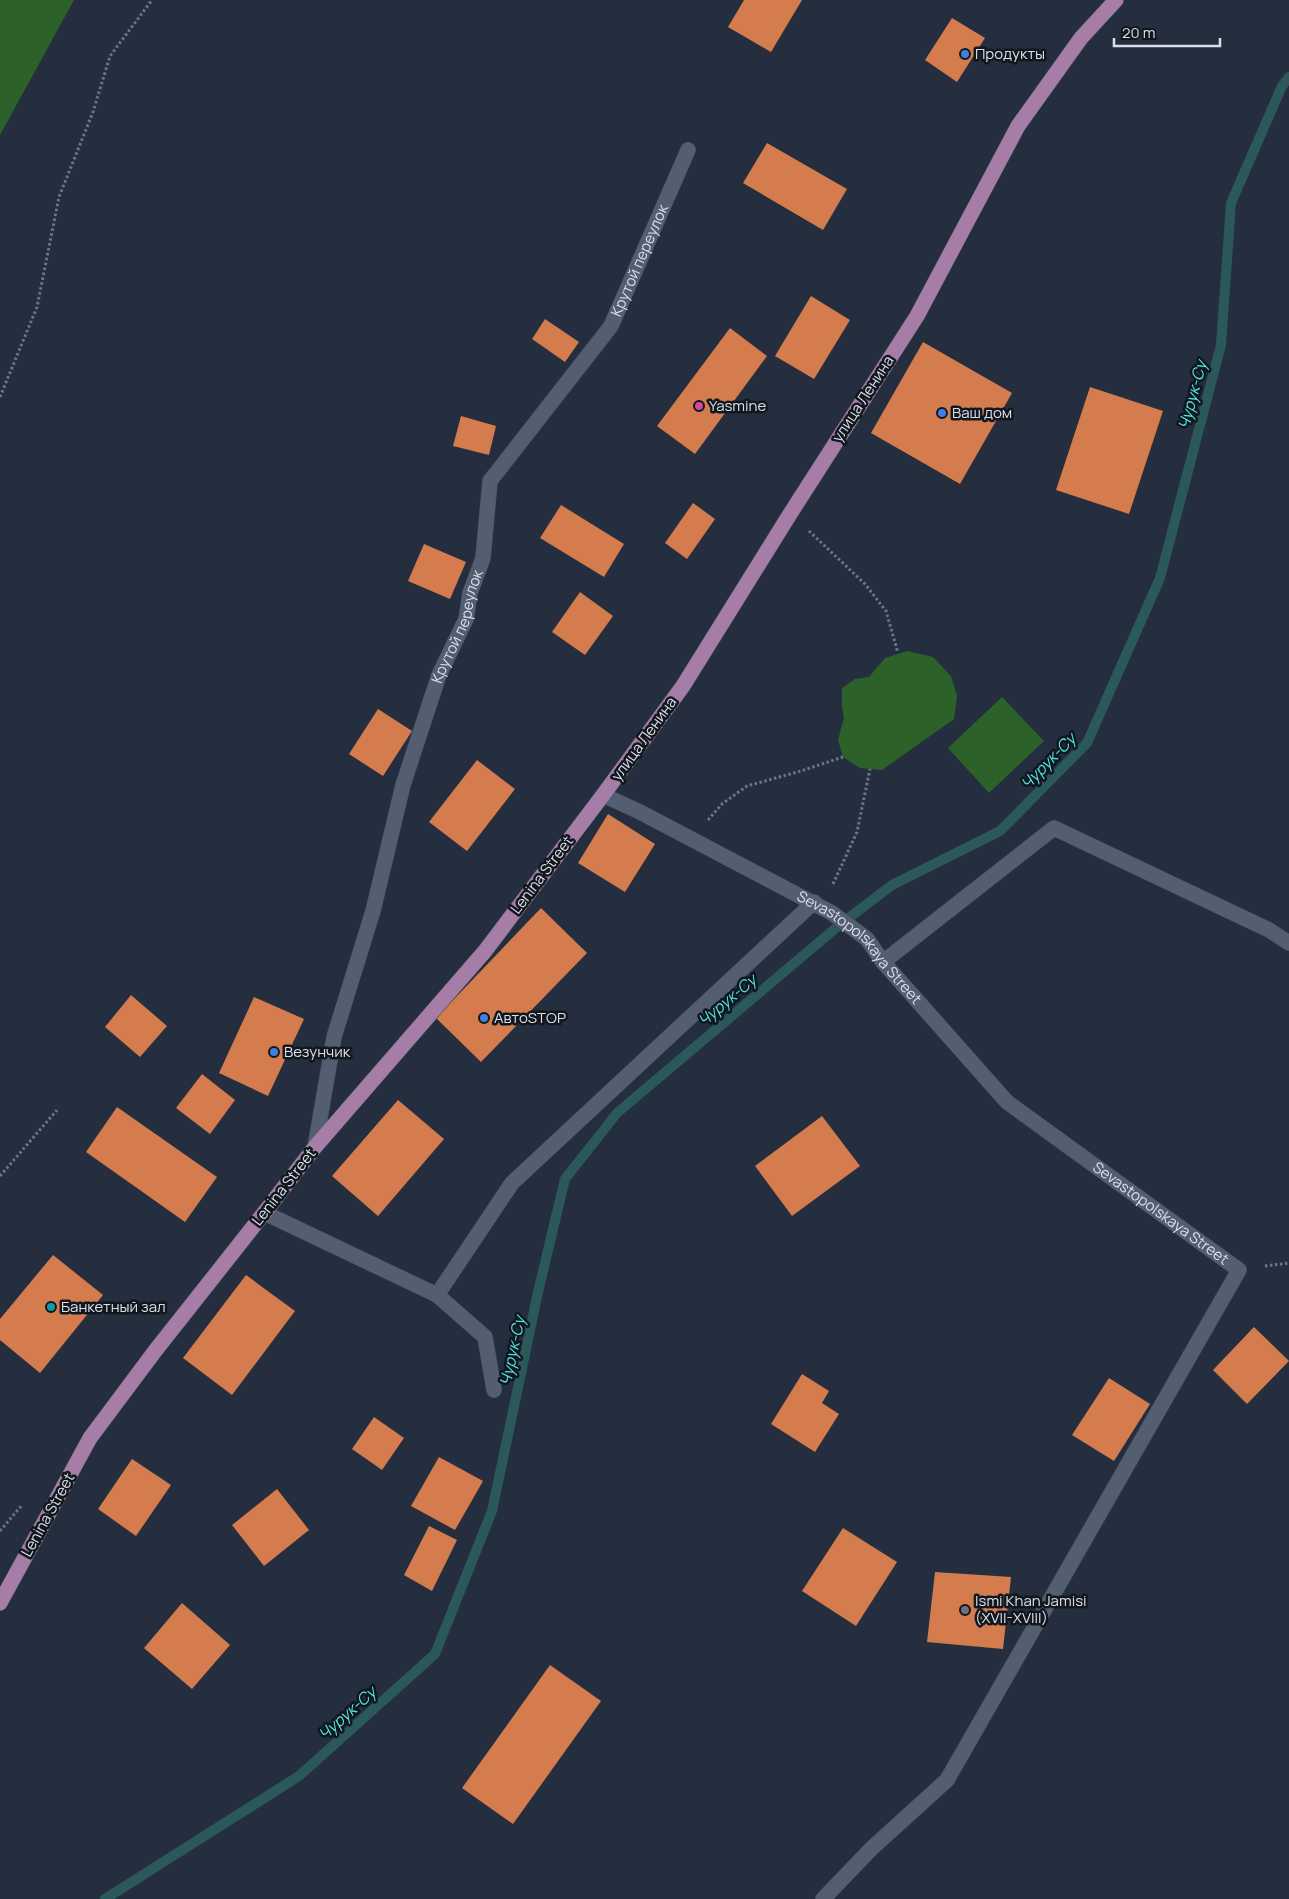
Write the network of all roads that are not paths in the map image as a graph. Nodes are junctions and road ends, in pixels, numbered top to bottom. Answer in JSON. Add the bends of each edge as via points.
{"nodes":[{"id":1,"x":1116,"y":0,"type":"edge"},
{"id":2,"x":688,"y":150,"type":"dead end"},
{"id":3,"x":603,"y":795,"type":"junction"},
{"id":4,"x":814,"y":902,"type":"junction"},
{"id":5,"x":1289,"y":943,"type":"edge"},
{"id":6,"x":883,"y":962,"type":"junction"},
{"id":7,"x":314,"y":1147,"type":"junction"},
{"id":8,"x":268,"y":1208,"type":"junction"},
{"id":9,"x":437,"y":1295,"type":"junction"},
{"id":10,"x":494,"y":1390,"type":"dead end"},
{"id":11,"x":0,"y":1602,"type":"edge"},
{"id":12,"x":823,"y":1899,"type":"edge"}],
"edges":[{"from":1,"to":3,"type":"main road","name":"улица Ленина","via":[[1082,38],[1018,126],[917,316],[683,686]]},
{"from":2,"to":7,"type":"street","name":"Крутой переулок","via":[[611,326],[490,481],[483,558],[470,593],[466,620],[439,675],[403,785],[373,911],[334,1038]]},
{"from":3,"to":4,"type":"street","name":"Sevastopolskaya Street"},
{"from":3,"to":7,"type":"main road","name":"Lenina Street","via":[[485,951]]},
{"from":4,"to":6,"type":"street","name":"Sevastopolskaya Street","via":[[867,939]]},
{"from":4,"to":9,"type":"street","via":[[512,1183]]},
{"from":5,"to":6,"type":"street","via":[[1269,930],[1054,828]]},
{"from":6,"to":12,"type":"street","name":"Sevastopolskaya Street","via":[[1007,1102],[1239,1270],[946,1780],[872,1848]]},
{"from":7,"to":8,"type":"main road","name":"Lenina Street"},
{"from":8,"to":9,"type":"street","via":[[271,1216]]},
{"from":8,"to":11,"type":"main road","name":"Lenina Street","via":[[90,1438]]},
{"from":9,"to":10,"type":"street","via":[[484,1337]]}]}
